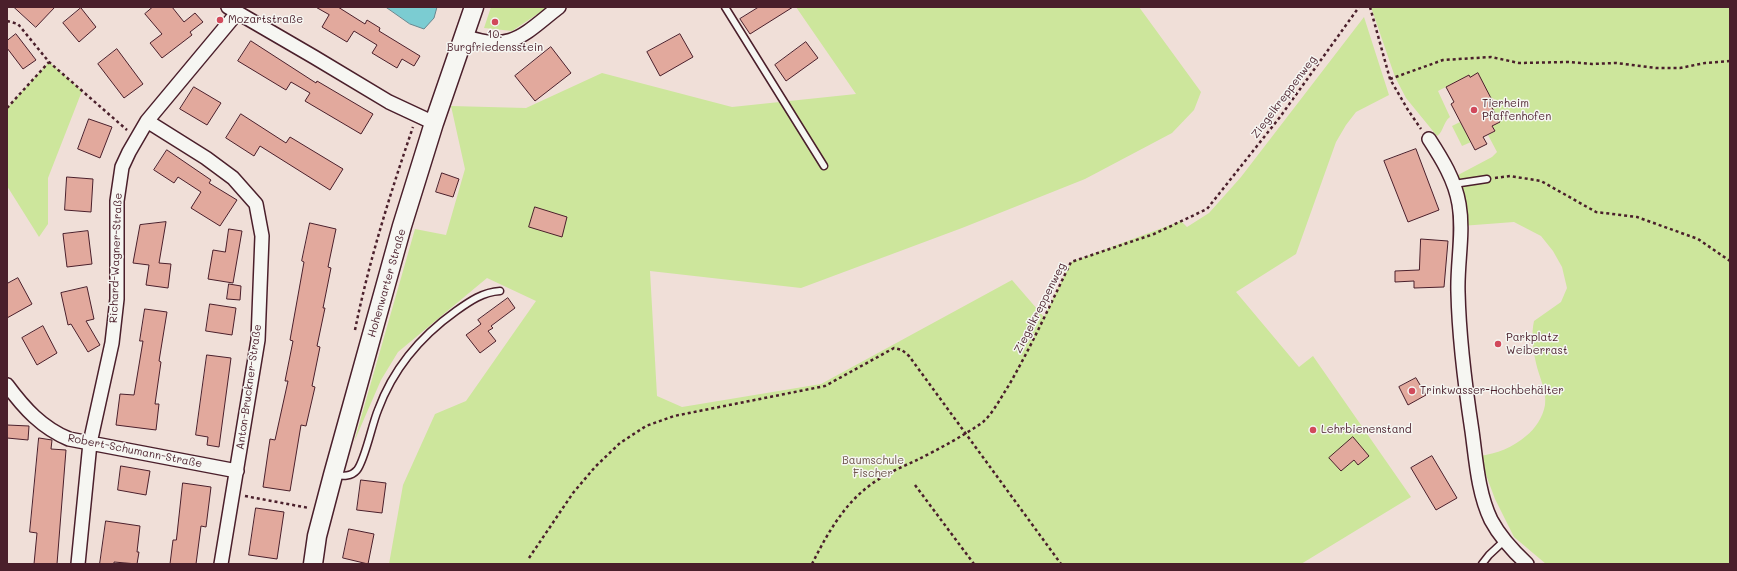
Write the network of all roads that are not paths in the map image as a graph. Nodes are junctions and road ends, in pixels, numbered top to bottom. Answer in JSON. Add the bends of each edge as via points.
{"nodes":[{"id":1,"x":474,"y":7,"type":"edge"},
{"id":2,"x":559,"y":7,"type":"edge"},
{"id":3,"x":725,"y":7,"type":"edge"},
{"id":4,"x":232,"y":10,"type":"edge"},
{"id":5,"x":466,"y":36,"type":"junction"},
{"id":6,"x":147,"y":121,"type":"junction"},
{"id":7,"x":434,"y":122,"type":"junction"},
{"id":8,"x":1429,"y":139,"type":"road end"},
{"id":9,"x":824,"y":166,"type":"dead end"},
{"id":10,"x":1487,"y":179,"type":"road end"},
{"id":11,"x":1454,"y":184,"type":"junction"},
{"id":12,"x":500,"y":290,"type":"dead end"},
{"id":13,"x":7,"y":385,"type":"edge"},
{"id":14,"x":90,"y":444,"type":"junction"},
{"id":15,"x":237,"y":471,"type":"junction"},
{"id":16,"x":333,"y":475,"type":"junction"},
{"id":17,"x":1504,"y":541,"type":"junction"},
{"id":18,"x":78,"y":564,"type":"edge"},
{"id":19,"x":221,"y":564,"type":"edge"},
{"id":20,"x":313,"y":564,"type":"edge"},
{"id":21,"x":1482,"y":564,"type":"edge"},
{"id":22,"x":1527,"y":564,"type":"edge"}],
"edges":[{"from":1,"to":5,"type":"street","name":"Hohenwarter Straße"},
{"from":2,"to":5,"type":"street","via":[[523,34],[501,44],[479,42]]},
{"from":3,"to":9,"type":"lane"},
{"from":4,"to":6,"type":"street","name":"Richard-Wagner-Straße"},
{"from":4,"to":7,"type":"street","via":[[389,102]]},
{"from":5,"to":7,"type":"street","name":"Hohenwarter Straße"},
{"from":6,"to":14,"type":"street","name":"Richard-Wagner-Straße","via":[[122,167],[116,201],[116,299],[112,343]]},
{"from":6,"to":15,"type":"street","name":"Anton-Bruckner-Straße","via":[[220,168],[233,178],[256,204],[262,236],[258,340]]},
{"from":7,"to":16,"type":"street","name":"Hohenwarter Straße","via":[[402,226]]},
{"from":8,"to":11,"type":"street"},
{"from":10,"to":11,"type":"lane"},
{"from":11,"to":17,"type":"street","via":[[1461,226],[1458,291],[1466,388],[1477,472],[1485,503]]},
{"from":12,"to":16,"type":"lane","via":[[486,293],[461,307],[415,348],[394,376],[385,394],[361,464],[356,471],[345,477]]},
{"from":13,"to":14,"type":"street","name":"Robert-Schumann-Straße","via":[[24,407],[45,427],[69,439]]},
{"from":14,"to":15,"type":"street","name":"Robert-Schumann-Straße"},
{"from":14,"to":18,"type":"street","name":"Richard-Wagner-Straße"},
{"from":15,"to":19,"type":"street","name":"Anton-Bruckner-Straße"},
{"from":16,"to":20,"type":"street","name":"Hohenwarter Straße","via":[[317,536]]},
{"from":17,"to":21,"type":"lane"},
{"from":17,"to":22,"type":"street"}]}
